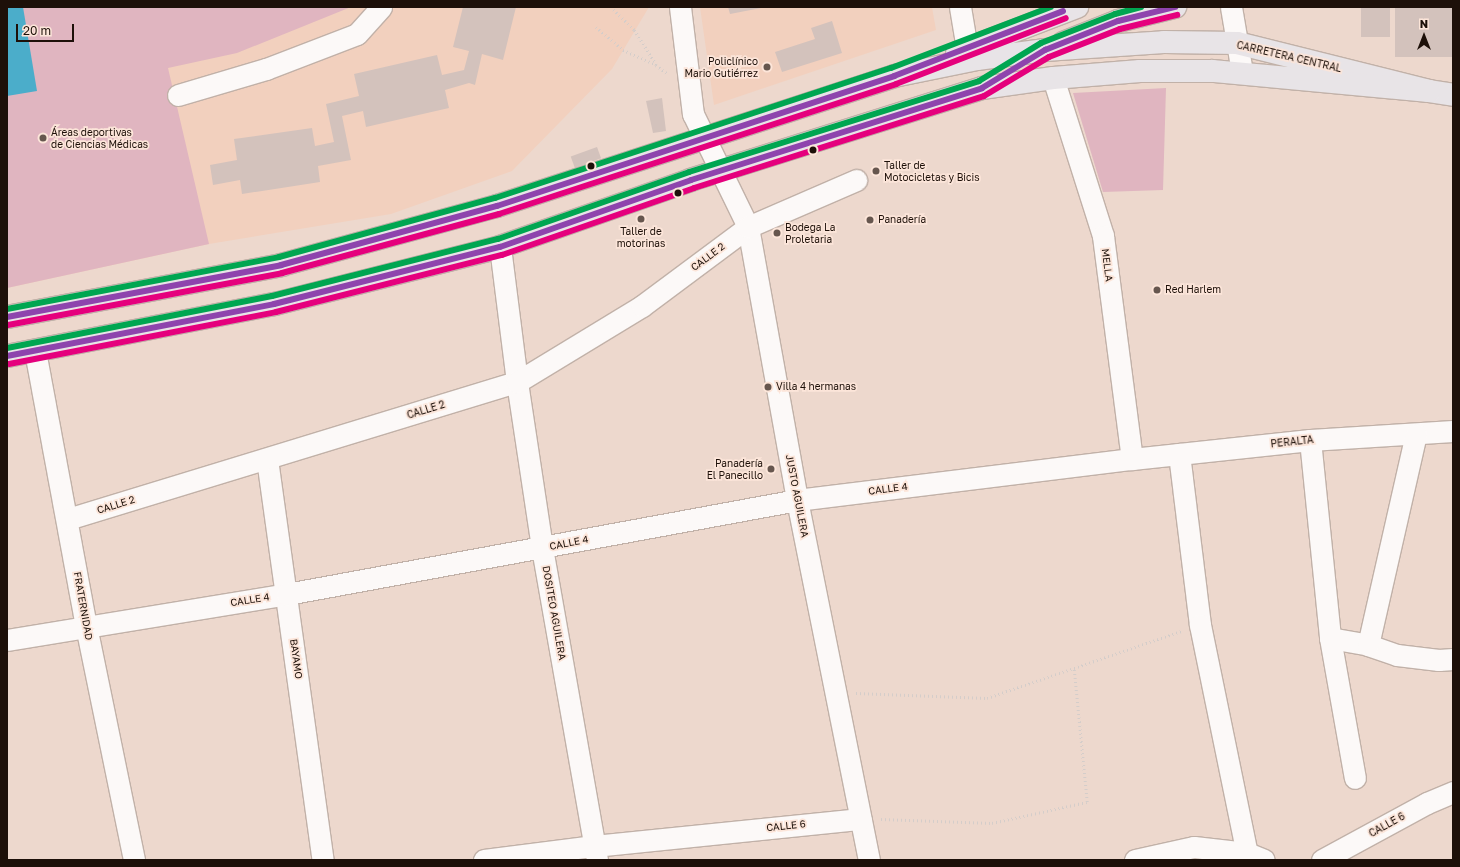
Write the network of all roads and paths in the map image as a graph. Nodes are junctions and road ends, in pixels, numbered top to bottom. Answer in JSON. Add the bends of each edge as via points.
{"nodes":[{"id":1,"x":381,"y":7,"type":"edge"},
{"id":2,"x":680,"y":7,"type":"edge"},
{"id":3,"x":960,"y":7,"type":"edge"},
{"id":4,"x":1077,"y":7,"type":"edge"},
{"id":5,"x":1175,"y":7,"type":"edge"},
{"id":6,"x":1231,"y":7,"type":"edge"},
{"id":7,"x":613,"y":10,"type":"dead end"},
{"id":8,"x":596,"y":27,"type":"dead end"},
{"id":9,"x":1237,"y":43,"type":"junction"},
{"id":10,"x":966,"y":49,"type":"junction"},
{"id":11,"x":1045,"y":50,"type":"junction"},
{"id":12,"x":1242,"y":72,"type":"junction"},
{"id":13,"x":894,"y":76,"type":"junction"},
{"id":14,"x":1053,"y":78,"type":"junction"},
{"id":15,"x":982,"y":88,"type":"junction"},
{"id":16,"x":1429,"y":91,"type":"junction"},
{"id":17,"x":178,"y":95,"type":"dead end"},
{"id":18,"x":1453,"y":95,"type":"edge"},
{"id":19,"x":704,"y":140,"type":"junction"},
{"id":20,"x":719,"y":172,"type":"junction"},
{"id":21,"x":856,"y":180,"type":"dead end"},
{"id":22,"x":748,"y":227,"type":"junction"},
{"id":23,"x":500,"y":247,"type":"junction"},
{"id":24,"x":7,"y":317,"type":"edge"},
{"id":25,"x":35,"y":350,"type":"junction"},
{"id":26,"x":7,"y":356,"type":"edge"},
{"id":27,"x":517,"y":382,"type":"junction"},
{"id":28,"x":1453,"y":430,"type":"edge"},
{"id":29,"x":1416,"y":434,"type":"junction"},
{"id":30,"x":1310,"y":440,"type":"junction"},
{"id":31,"x":1179,"y":454,"type":"junction"},
{"id":32,"x":267,"y":459,"type":"junction"},
{"id":33,"x":1132,"y":459,"type":"junction"},
{"id":34,"x":797,"y":500,"type":"junction"},
{"id":35,"x":68,"y":519,"type":"junction"},
{"id":36,"x":542,"y":548,"type":"junction"},
{"id":37,"x":286,"y":594,"type":"junction"},
{"id":38,"x":1200,"y":625,"type":"junction"},
{"id":39,"x":86,"y":626,"type":"junction"},
{"id":40,"x":1330,"y":638,"type":"junction"},
{"id":41,"x":7,"y":640,"type":"edge"},
{"id":42,"x":1368,"y":645,"type":"junction"},
{"id":43,"x":1453,"y":659,"type":"edge"},
{"id":44,"x":1074,"y":669,"type":"junction"},
{"id":45,"x":836,"y":693,"type":"junction"},
{"id":46,"x":1355,"y":778,"type":"dead end"},
{"id":47,"x":1453,"y":792,"type":"edge"},
{"id":48,"x":861,"y":819,"type":"junction"},
{"id":49,"x":596,"y":853,"type":"edge"},
{"id":50,"x":1255,"y":857,"type":"edge"},
{"id":51,"x":134,"y":860,"type":"edge"},
{"id":52,"x":323,"y":860,"type":"edge"},
{"id":53,"x":484,"y":860,"type":"edge"},
{"id":54,"x":869,"y":860,"type":"edge"},
{"id":55,"x":1135,"y":860,"type":"edge"},
{"id":56,"x":1322,"y":860,"type":"edge"}],
"edges":[{"from":1,"to":17,"type":"street","via":[[356,34],[266,70]]},
{"from":2,"to":19,"type":"street","name":"JUSTO AGUILERA","via":[[693,114]]},
{"from":3,"to":10,"type":"street"},
{"from":4,"to":10,"type":"main road"},
{"from":5,"to":11,"type":"main road","via":[[1118,21]]},
{"from":6,"to":9,"type":"street"},
{"from":7,"to":8,"type":"path","via":[[634,30],[656,65],[623,50]]},
{"from":9,"to":11,"type":"main road","name":"CARRETERA CENTRAL","via":[[1164,42]]},
{"from":9,"to":12,"type":"street"},
{"from":9,"to":16,"type":"main road","name":"CARRETERA CENTRAL"},
{"from":10,"to":13,"type":"main road"},
{"from":11,"to":13,"type":"main road","name":"CARRETERA CENTRAL","via":[[977,59]]},
{"from":11,"to":15,"type":"main road"},
{"from":12,"to":14,"type":"main road","name":"CARRETERA CENTRAL","via":[[1140,71]]},
{"from":12,"to":16,"type":"main road","name":"CARRETERA CENTRAL"},
{"from":13,"to":19,"type":"main road","name":"CARRETERA CENTRAL"},
{"from":14,"to":15,"type":"main road","name":"CARRETERA CENTRAL"},
{"from":14,"to":33,"type":"street","name":"MELLA","via":[[1103,236]]},
{"from":15,"to":20,"type":"main road","name":"CARRETERA CENTRAL"},
{"from":16,"to":18,"type":"main road","name":"CARRETERA CENTRAL"},
{"from":19,"to":20,"type":"street","name":"JUSTO AGUILERA"},
{"from":19,"to":24,"type":"main road","name":"CARRETERA CENTRAL","via":[[497,206],[280,265]]},
{"from":20,"to":22,"type":"street","name":"JUSTO AGUILERA"},
{"from":20,"to":23,"type":"main road","name":"CARRETERA CENTRAL"},
{"from":21,"to":22,"type":"street","name":"CALLE 2"},
{"from":22,"to":27,"type":"street","name":"CALLE 2","via":[[642,306]]},
{"from":22,"to":34,"type":"street","name":"JUSTO AGUILERA"},
{"from":23,"to":25,"type":"main road","name":"CARRETERA CENTRAL","via":[[274,304]]},
{"from":23,"to":27,"type":"street","name":"DOSITEO AGUILERA"},
{"from":25,"to":26,"type":"main road","name":"CARRETERA CENTRAL"},
{"from":25,"to":35,"type":"street","name":"FRATERNIDAD"},
{"from":27,"to":32,"type":"street","name":"CALLE 2"},
{"from":27,"to":36,"type":"street","name":"DOSITEO AGUILERA"},
{"from":28,"to":29,"type":"street","name":"PERALTA"},
{"from":29,"to":30,"type":"street","name":"PERALTA"},
{"from":29,"to":42,"type":"street"},
{"from":30,"to":31,"type":"street","name":"PERALTA"},
{"from":30,"to":40,"type":"street"},
{"from":31,"to":33,"type":"street","name":"PERALTA"},
{"from":31,"to":38,"type":"street"},
{"from":32,"to":35,"type":"street","name":"CALLE 2"},
{"from":32,"to":37,"type":"street","name":"BAYAMO"},
{"from":33,"to":34,"type":"street","name":"CALLE 4"},
{"from":34,"to":36,"type":"street","name":"CALLE 4"},
{"from":34,"to":45,"type":"street","name":"JUSTO AGUILERA"},
{"from":35,"to":39,"type":"street","name":"FRATERNIDAD"},
{"from":36,"to":37,"type":"street","name":"CALLE 4"},
{"from":36,"to":49,"type":"street","name":"DOSITEO AGUILERA"},
{"from":37,"to":39,"type":"street","name":"CALLE 4"},
{"from":37,"to":52,"type":"street","name":"BAYAMO"},
{"from":38,"to":44,"type":"path"},
{"from":38,"to":50,"type":"street"},
{"from":39,"to":41,"type":"street","name":"CALLE 4"},
{"from":39,"to":51,"type":"street","name":"FRATERNIDAD"},
{"from":40,"to":42,"type":"street"},
{"from":40,"to":46,"type":"street"},
{"from":42,"to":43,"type":"street","via":[[1397,655]]},
{"from":44,"to":45,"type":"path","via":[[987,698]]},
{"from":44,"to":48,"type":"path","via":[[1087,802],[992,823]]},
{"from":45,"to":48,"type":"street","name":"JUSTO AGUILERA"},
{"from":47,"to":56,"type":"street","name":"CALLE 6","via":[[1427,803]]},
{"from":48,"to":49,"type":"street","name":"CALLE 6"},
{"from":48,"to":54,"type":"street","name":"JUSTO AGUILERA"},
{"from":49,"to":53,"type":"street","name":"CALLE 6"},
{"from":50,"to":55,"type":"street","via":[[1194,847]]}]}
